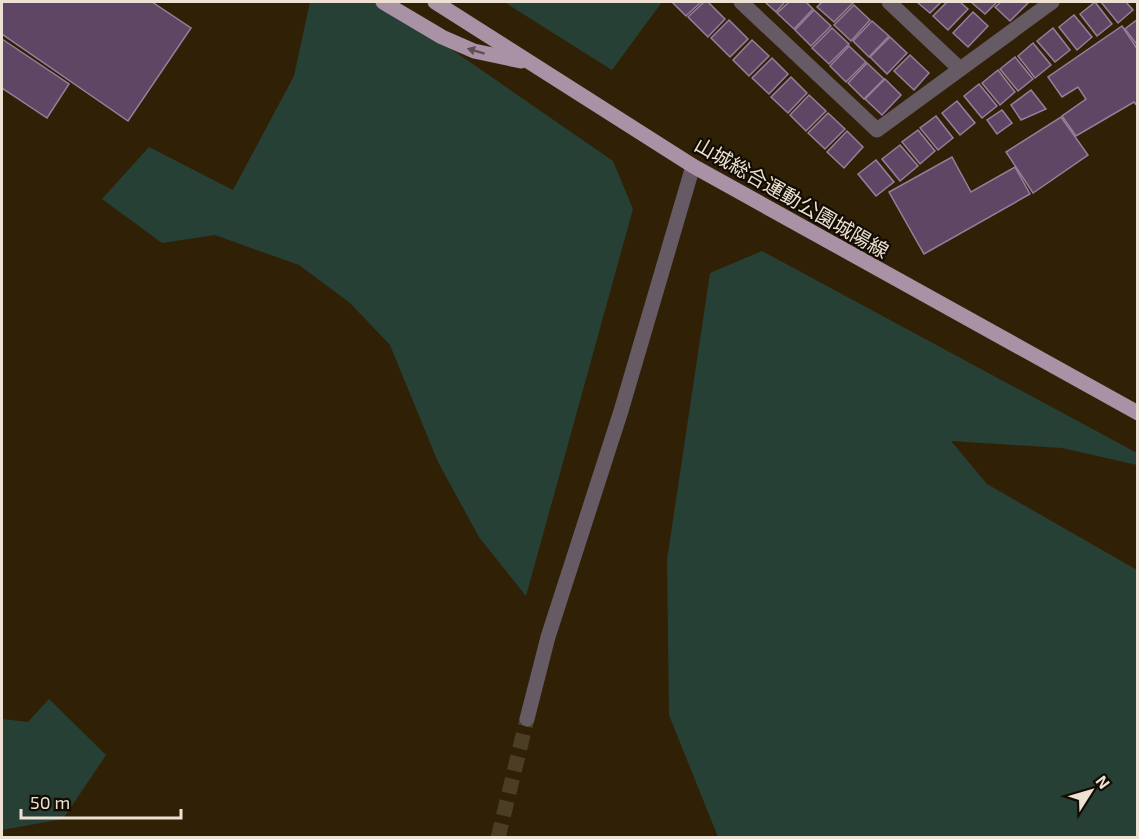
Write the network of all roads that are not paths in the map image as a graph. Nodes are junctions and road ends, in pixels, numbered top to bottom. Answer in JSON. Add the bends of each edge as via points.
{"nodes":[{"id":1,"x":383,"y":2,"type":"edge"},
{"id":2,"x":435,"y":2,"type":"edge"},
{"id":3,"x":741,"y":2,"type":"edge"},
{"id":4,"x":889,"y":2,"type":"edge"},
{"id":5,"x":1052,"y":2,"type":"edge"},
{"id":6,"x":533,"y":64,"type":"junction"},
{"id":7,"x":960,"y":69,"type":"junction"},
{"id":8,"x":693,"y":166,"type":"junction"},
{"id":9,"x":1137,"y":413,"type":"edge"},
{"id":10,"x":527,"y":719,"type":"tunnel mouth"}],
"edges":[{"from":6,"to":1,"type":"main road","one_way":true,"via":[[474,51]]},
{"from":2,"to":6,"type":"main road","name":"山城総合運動公園城陽線"},
{"from":3,"to":7,"type":"street","via":[[877,130]]},
{"from":4,"to":7,"type":"street"},
{"from":5,"to":7,"type":"street"},
{"from":6,"to":8,"type":"main road","name":"山城総合運動公園城陽線"},
{"from":8,"to":9,"type":"main road","name":"山城総合運動公園城陽線"},
{"from":8,"to":10,"type":"street","via":[[621,411],[548,637]]}]}
